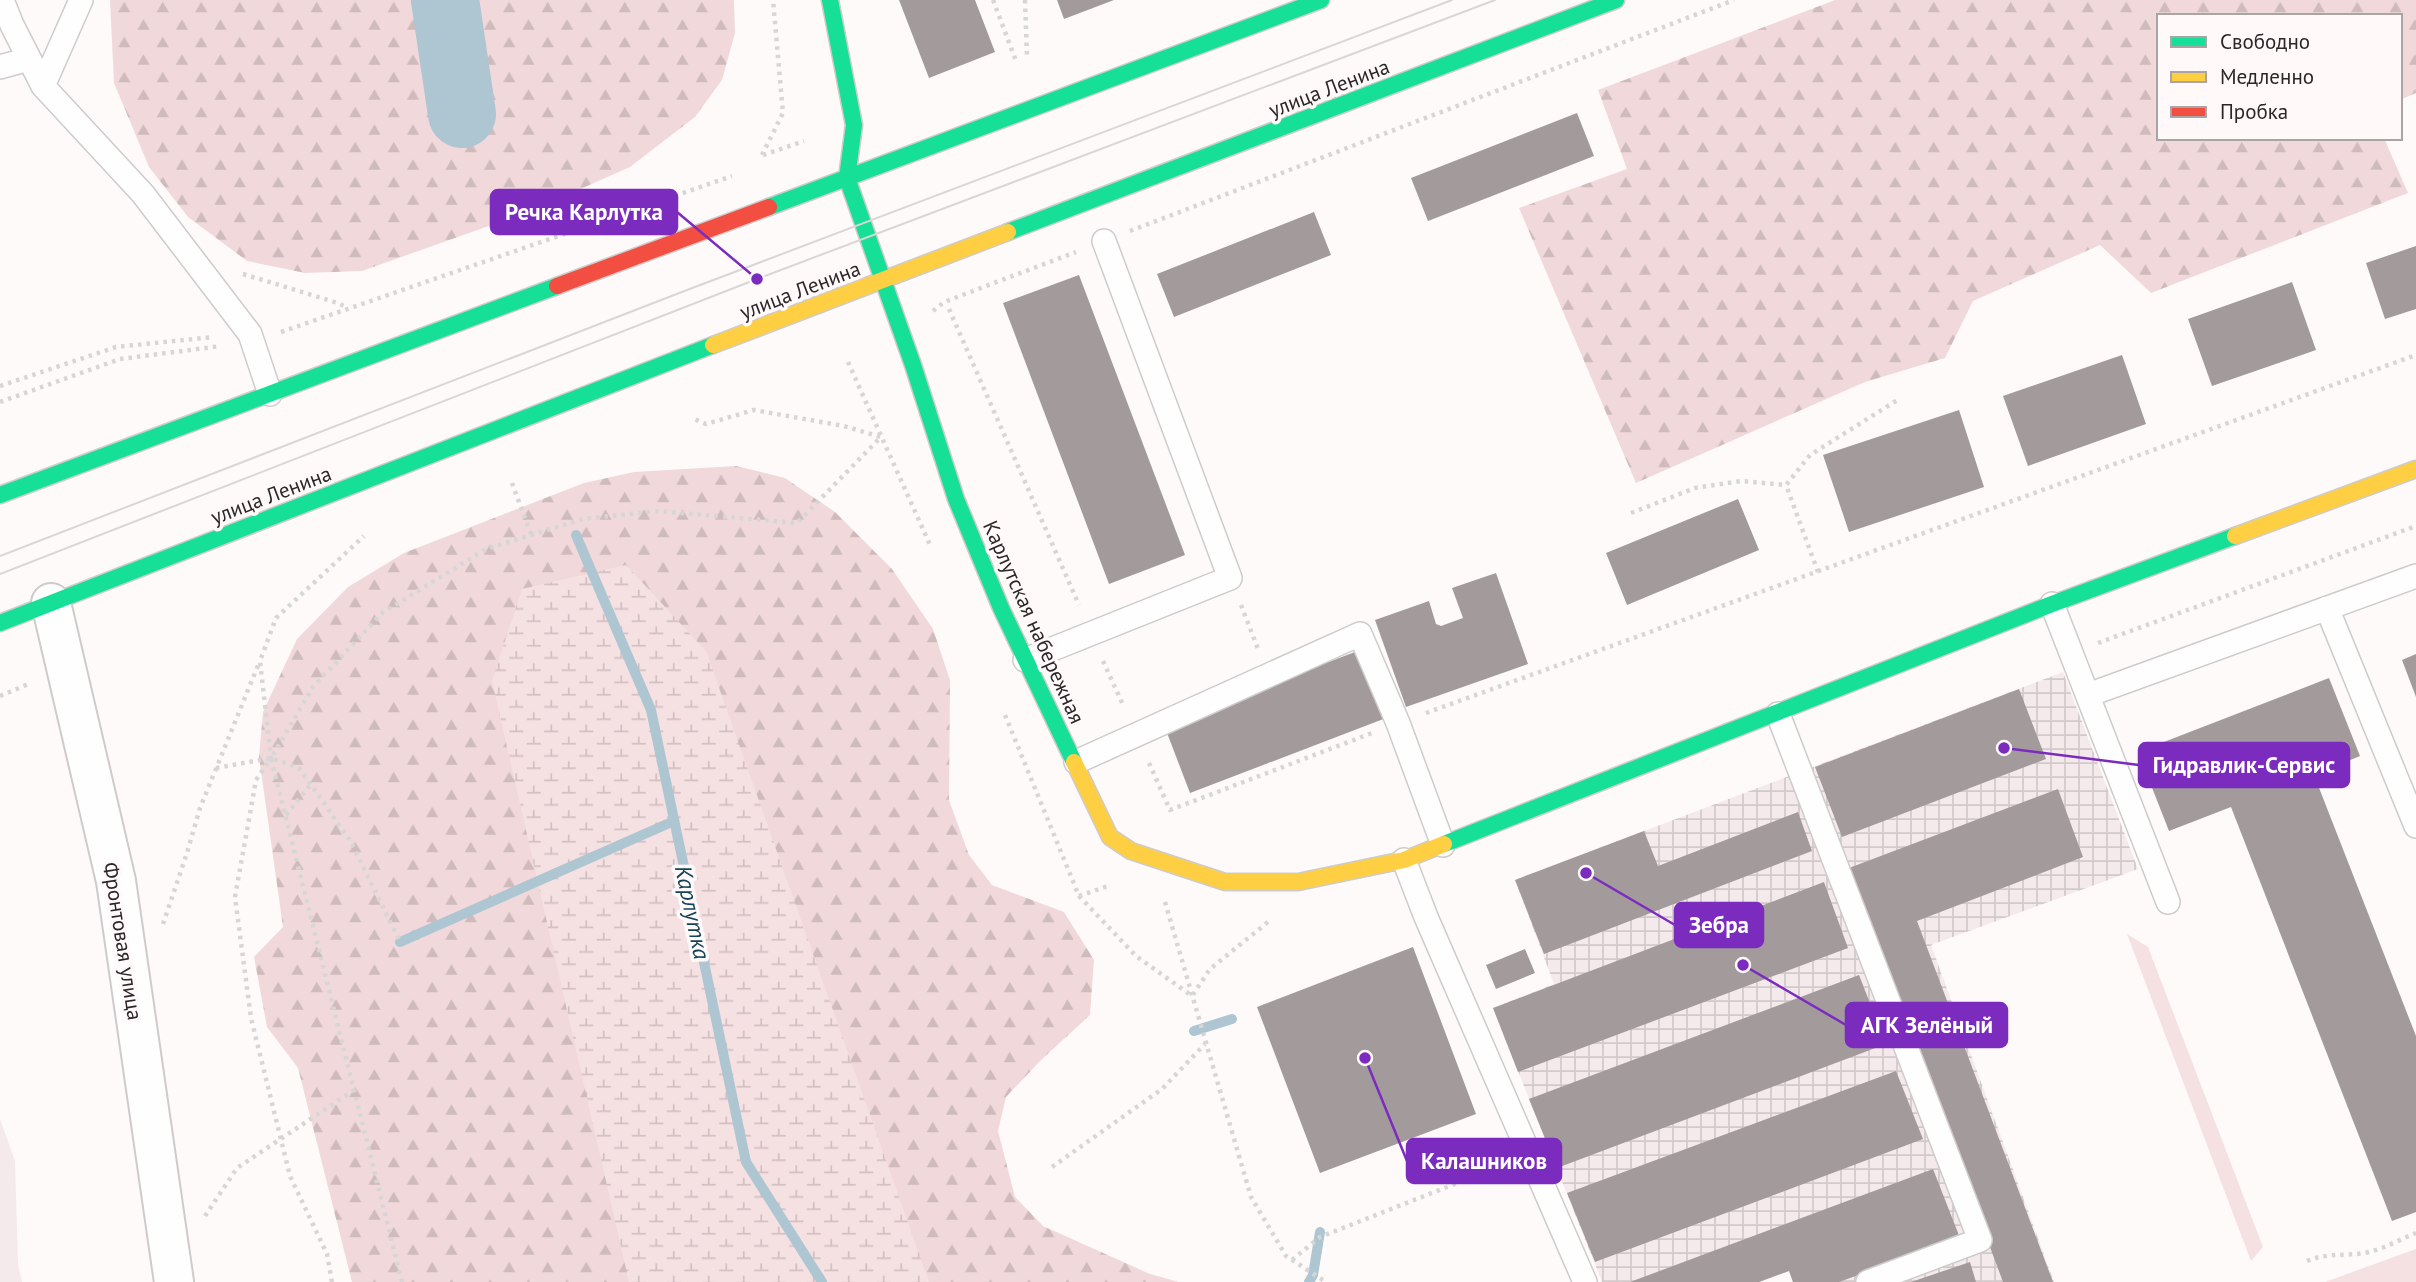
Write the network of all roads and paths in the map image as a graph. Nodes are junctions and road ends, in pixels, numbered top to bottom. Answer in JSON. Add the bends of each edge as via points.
{"nodes":[{"id":1,"x":2,"y":0,"type":"edge"},
{"id":2,"x":81,"y":0,"type":"edge"},
{"id":3,"x":773,"y":0,"type":"edge"},
{"id":4,"x":830,"y":0,"type":"edge"},
{"id":5,"x":993,"y":0,"type":"edge"},
{"id":6,"x":1025,"y":0,"type":"edge"},
{"id":7,"x":1321,"y":0,"type":"edge"},
{"id":8,"x":1616,"y":0,"type":"edge"},
{"id":9,"x":1734,"y":0,"type":"edge"},
{"id":10,"x":1027,"y":57,"type":"dead end"},
{"id":11,"x":29,"y":59,"type":"junction"},
{"id":12,"x":1016,"y":61,"type":"dead end"},
{"id":13,"x":0,"y":67,"type":"edge"},
{"id":14,"x":43,"y":86,"type":"junction"},
{"id":15,"x":804,"y":141,"type":"dead end"},
{"id":16,"x":740,"y":173,"type":"dead end"},
{"id":17,"x":846,"y":178,"type":"junction"},
{"id":18,"x":1104,"y":241,"type":"junction"},
{"id":19,"x":192,"y":259,"type":"junction"},
{"id":20,"x":884,"y":281,"type":"junction"},
{"id":21,"x":348,"y":309,"type":"junction"},
{"id":22,"x":949,"y":309,"type":"dead end"},
{"id":23,"x":928,"y":314,"type":"dead end"},
{"id":24,"x":251,"y":338,"type":"junction"},
{"id":25,"x":2416,"y":355,"type":"edge"},
{"id":26,"x":0,"y":386,"type":"edge"},
{"id":27,"x":270,"y":394,"type":"junction"},
{"id":28,"x":1899,"y":399,"type":"dead end"},
{"id":29,"x":0,"y":402,"type":"edge"},
{"id":30,"x":692,"y":418,"type":"dead end"},
{"id":31,"x":2416,"y":469,"type":"edge"},
{"id":32,"x":512,"y":483,"type":"dead end"},
{"id":33,"x":1786,"y":485,"type":"junction"},
{"id":34,"x":0,"y":495,"type":"edge"},
{"id":35,"x":1631,"y":513,"type":"dead end"},
{"id":36,"x":2416,"y":526,"type":"edge"},
{"id":37,"x":531,"y":534,"type":"junction"},
{"id":38,"x":365,"y":536,"type":"dead end"},
{"id":39,"x":1818,"y":572,"type":"junction"},
{"id":40,"x":2416,"y":576,"type":"edge"},
{"id":41,"x":1230,"y":578,"type":"junction"},
{"id":42,"x":51,"y":603,"type":"junction"},
{"id":43,"x":2052,"y":604,"type":"junction"},
{"id":44,"x":2327,"y":608,"type":"junction"},
{"id":45,"x":0,"y":623,"type":"edge"},
{"id":46,"x":1091,"y":633,"type":"junction"},
{"id":47,"x":2072,"y":653,"type":"junction"},
{"id":48,"x":1025,"y":660,"type":"junction"},
{"id":49,"x":260,"y":661,"type":"junction"},
{"id":50,"x":1268,"y":675,"type":"junction"},
{"id":51,"x":2088,"y":695,"type":"junction"},
{"id":52,"x":1778,"y":715,"type":"junction"},
{"id":53,"x":1398,"y":723,"type":"junction"},
{"id":54,"x":1136,"y":734,"type":"junction"},
{"id":55,"x":271,"y":758,"type":"junction"},
{"id":56,"x":1076,"y":762,"type":"junction"},
{"id":57,"x":216,"y":768,"type":"junction"},
{"id":58,"x":311,"y":784,"type":"junction"},
{"id":59,"x":286,"y":816,"type":"junction"},
{"id":60,"x":2416,"y":826,"type":"edge"},
{"id":61,"x":1443,"y":845,"type":"junction"},
{"id":62,"x":1404,"y":860,"type":"junction"},
{"id":63,"x":1079,"y":896,"type":"dead end"},
{"id":64,"x":2168,"y":902,"type":"dead end"},
{"id":65,"x":160,"y":931,"type":"dead end"},
{"id":66,"x":400,"y":942,"type":"dead end"},
{"id":67,"x":1192,"y":996,"type":"dead end"},
{"id":68,"x":1206,"y":1043,"type":"dead end"},
{"id":69,"x":354,"y":1090,"type":"junction"},
{"id":70,"x":282,"y":1139,"type":"junction"},
{"id":71,"x":1530,"y":1154,"type":"junction"},
{"id":72,"x":1052,"y":1167,"type":"dead end"},
{"id":73,"x":203,"y":1218,"type":"dead end"},
{"id":74,"x":2416,"y":1233,"type":"edge"},
{"id":75,"x":1292,"y":1261,"type":"dead end"},
{"id":76,"x":2307,"y":1261,"type":"dead end"},
{"id":77,"x":1305,"y":1269,"type":"dead end"},
{"id":78,"x":1324,"y":1281,"type":"edge"},
{"id":79,"x":174,"y":1282,"type":"edge"},
{"id":80,"x":332,"y":1282,"type":"edge"},
{"id":81,"x":402,"y":1282,"type":"edge"},
{"id":82,"x":1585,"y":1282,"type":"edge"},
{"id":83,"x":1868,"y":1282,"type":"edge"}],
"edges":[{"from":1,"to":11,"type":"lane"},
{"from":2,"to":14,"type":"lane"},
{"from":3,"to":15,"type":"path","via":[[783,113],[762,155]]},
{"from":4,"to":17,"type":"main road","via":[[854,125]]},
{"from":5,"to":12,"type":"path"},
{"from":6,"to":10,"type":"path"},
{"from":7,"to":17,"type":"main road"},
{"from":8,"to":20,"type":"main road","name":"улица Ленина"},
{"from":9,"to":18,"type":"path"},
{"from":11,"to":13,"type":"lane"},
{"from":11,"to":14,"type":"lane"},
{"from":14,"to":19,"type":"lane","via":[[143,194]]},
{"from":16,"to":21,"type":"path"},
{"from":17,"to":20,"type":"main road","name":"Карлутская набережная"},
{"from":17,"to":27,"type":"main road"},
{"from":18,"to":23,"type":"path","via":[[944,302]]},
{"from":18,"to":41,"type":"lane"},
{"from":19,"to":21,"type":"path"},
{"from":19,"to":24,"type":"lane"},
{"from":20,"to":42,"type":"main road","name":"улица Ленина"},
{"from":20,"to":48,"type":"main road","name":"Карлутская набережная","via":[[956,499]]},
{"from":21,"to":24,"type":"path"},
{"from":22,"to":46,"type":"path"},
{"from":24,"to":26,"type":"path","via":[[116,346]]},
{"from":24,"to":27,"type":"lane"},
{"from":24,"to":29,"type":"path","via":[[120,359]]},
{"from":25,"to":39,"type":"path"},
{"from":27,"to":34,"type":"main road"},
{"from":28,"to":33,"type":"path","via":[[1810,455]]},
{"from":30,"to":37,"type":"path","via":[[706,424],[754,410],[881,437],[797,523],[657,511],[583,519]]},
{"from":31,"to":43,"type":"main road","name":"Карлутская набережная"},
{"from":32,"to":37,"type":"path"},
{"from":33,"to":35,"type":"path","via":[[1741,481],[1695,488]]},
{"from":33,"to":39,"type":"path"},
{"from":36,"to":47,"type":"path"},
{"from":37,"to":55,"type":"path","via":[[486,549],[382,613],[313,687]]},
{"from":38,"to":49,"type":"path","via":[[276,618]]},
{"from":39,"to":53,"type":"path"},
{"from":40,"to":44,"type":"lane"},
{"from":41,"to":46,"type":"lane"},
{"from":41,"to":50,"type":"path"},
{"from":42,"to":45,"type":"main road","name":"улица Ленина"},
{"from":42,"to":79,"type":"street","name":"Фронтовая улица","via":[[116,881]]},
{"from":43,"to":47,"type":"lane"},
{"from":43,"to":52,"type":"main road","name":"Карлутская набережная"},
{"from":44,"to":51,"type":"lane"},
{"from":44,"to":60,"type":"lane"},
{"from":46,"to":48,"type":"lane"},
{"from":46,"to":54,"type":"path"},
{"from":47,"to":51,"type":"lane"},
{"from":48,"to":56,"type":"main road","name":"Карлутская набережная"},
{"from":49,"to":55,"type":"path"},
{"from":49,"to":57,"type":"path"},
{"from":50,"to":53,"type":"lane","via":[[1360,634]]},
{"from":50,"to":54,"type":"lane"},
{"from":51,"to":64,"type":"lane"},
{"from":52,"to":61,"type":"main road","name":"Карлутская набережная"},
{"from":52,"to":83,"type":"lane","via":[[1980,1240]]},
{"from":53,"to":54,"type":"path","via":[[1170,810]]},
{"from":53,"to":61,"type":"lane"},
{"from":54,"to":56,"type":"lane"},
{"from":55,"to":57,"type":"path"},
{"from":55,"to":58,"type":"path","via":[[299,768]]},
{"from":55,"to":59,"type":"path"},
{"from":55,"to":70,"type":"path","via":[[256,780],[235,897],[251,1018]]},
{"from":56,"to":62,"type":"main road","name":"Карлутская набережная","via":[[1110,837],[1131,851],[1225,882],[1298,882]]},
{"from":57,"to":65,"type":"path"},
{"from":58,"to":59,"type":"path"},
{"from":58,"to":66,"type":"path","via":[[350,839]]},
{"from":59,"to":69,"type":"path"},
{"from":61,"to":62,"type":"main road","name":"Карлутская набережная"},
{"from":62,"to":71,"type":"lane"},
{"from":63,"to":67,"type":"path","via":[[1136,956]]},
{"from":68,"to":72,"type":"path","via":[[1162,1089]]},
{"from":69,"to":70,"type":"path"},
{"from":69,"to":81,"type":"path"},
{"from":70,"to":73,"type":"path","via":[[237,1168]]},
{"from":70,"to":80,"type":"path","via":[[290,1176],[327,1254]]},
{"from":71,"to":75,"type":"path","via":[[1320,1237]]},
{"from":71,"to":82,"type":"lane"},
{"from":74,"to":76,"type":"path","via":[[2370,1252],[2322,1255]]},
{"from":77,"to":78,"type":"path"}]}
